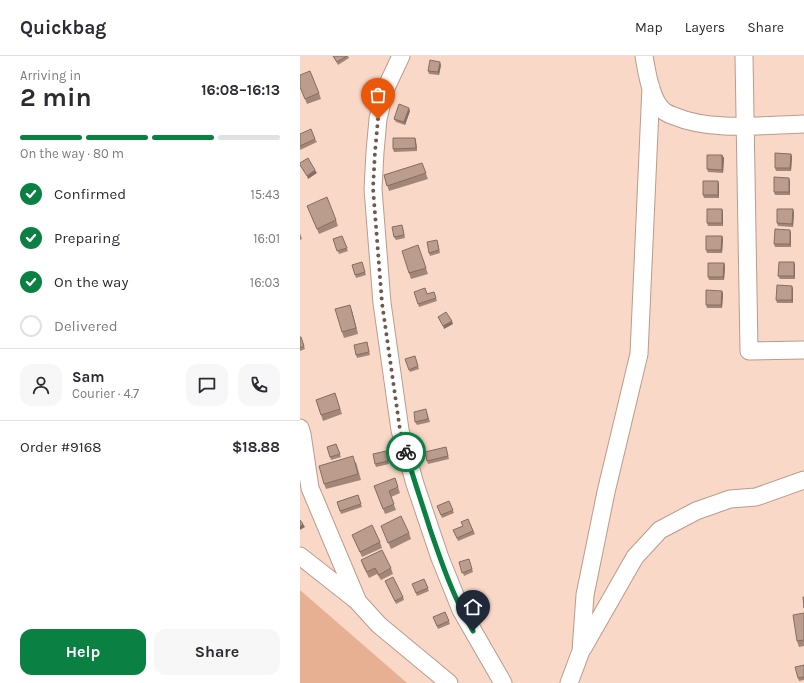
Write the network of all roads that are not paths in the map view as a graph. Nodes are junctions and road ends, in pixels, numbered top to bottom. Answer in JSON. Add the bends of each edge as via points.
{"nodes":[{"id":1,"x":401,"y":56,"type":"edge"},
{"id":2,"x":644,"y":56,"type":"edge"},
{"id":3,"x":744,"y":56,"type":"edge"},
{"id":4,"x":651,"y":87,"type":"junction"},
{"id":5,"x":804,"y":124,"type":"edge"},
{"id":6,"x":745,"y":126,"type":"junction"},
{"id":7,"x":804,"y":350,"type":"edge"},
{"id":8,"x":300,"y":428,"type":"edge"},
{"id":9,"x":804,"y":480,"type":"edge"},
{"id":10,"x":300,"y":556,"type":"edge"},
{"id":11,"x":358,"y":602,"type":"junction"},
{"id":12,"x":581,"y":652,"type":"junction"},
{"id":13,"x":449,"y":683,"type":"edge"},
{"id":14,"x":504,"y":683,"type":"edge"},
{"id":15,"x":569,"y":683,"type":"edge"}],
"edges":[{"from":1,"to":14,"type":"street","via":[[385,90],[378,119],[373,188],[382,303],[400,430],[432,536],[461,610]]},
{"from":2,"to":4,"type":"street"},
{"from":3,"to":6,"type":"street"},
{"from":4,"to":6,"type":"street","via":[[657,102],[665,112],[682,120],[701,125]]},
{"from":4,"to":12,"type":"street","via":[[639,354],[606,492],[587,588]]},
{"from":5,"to":6,"type":"street"},
{"from":6,"to":7,"type":"street","via":[[749,351]]},
{"from":8,"to":11,"type":"street","via":[[310,488]]},
{"from":9,"to":12,"type":"street","via":[[756,497],[730,499],[696,511],[660,530],[635,557]]},
{"from":10,"to":11,"type":"street"},
{"from":11,"to":13,"type":"street","via":[[389,634]]},
{"from":12,"to":15,"type":"street"}]}
